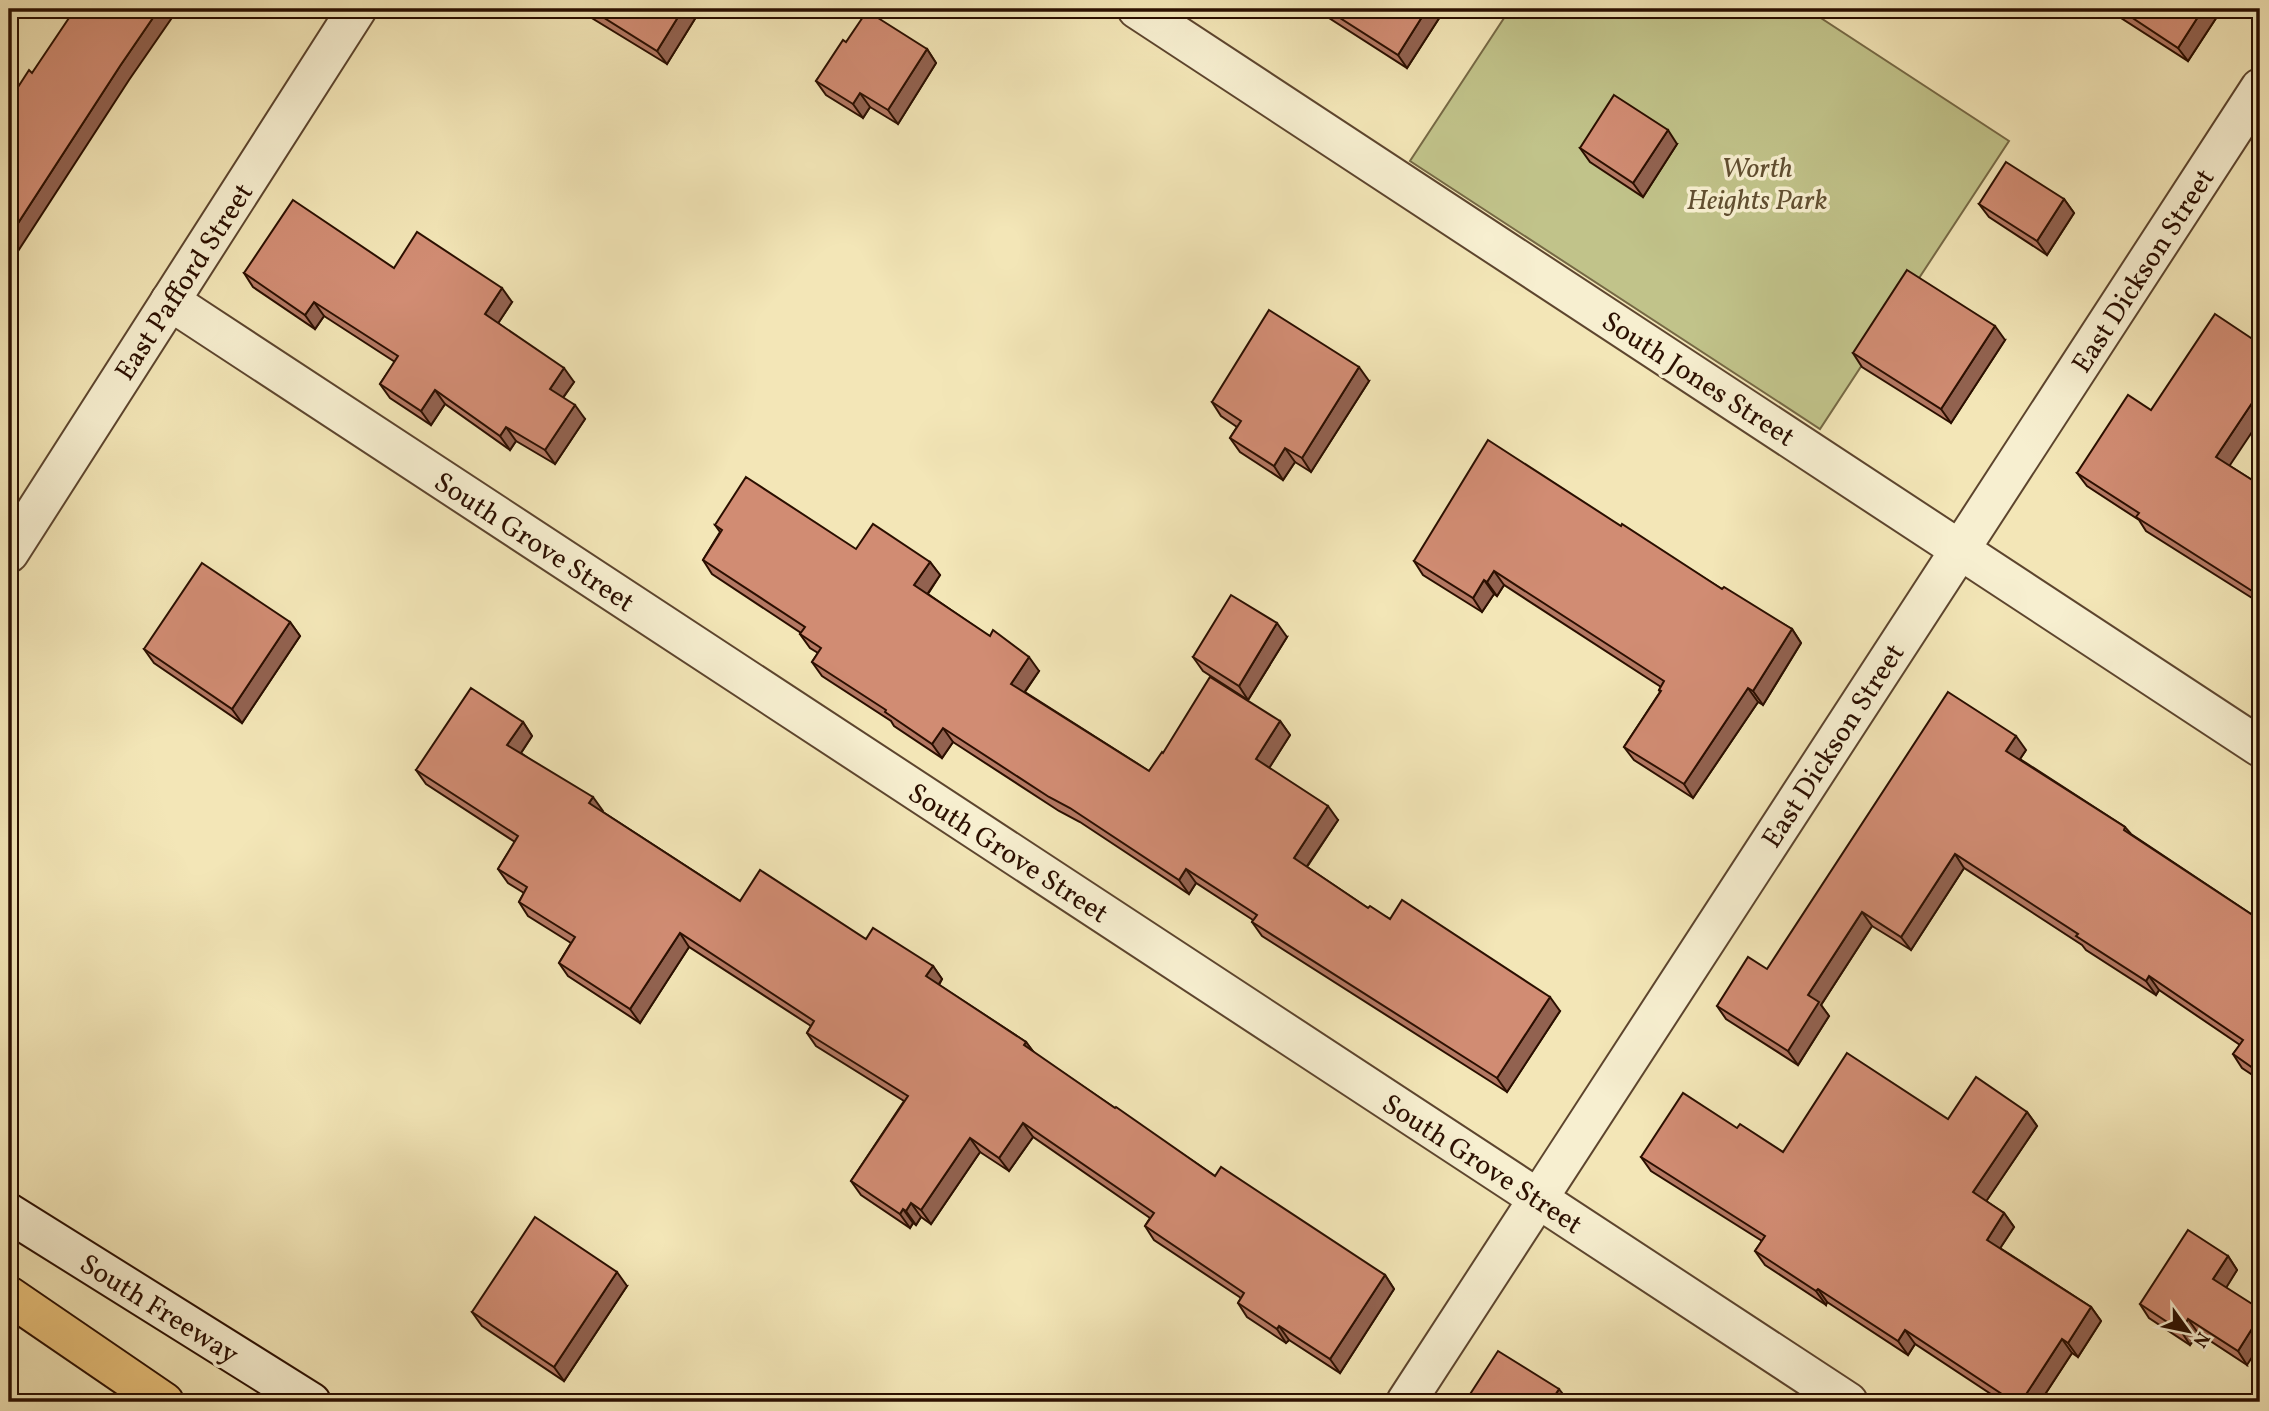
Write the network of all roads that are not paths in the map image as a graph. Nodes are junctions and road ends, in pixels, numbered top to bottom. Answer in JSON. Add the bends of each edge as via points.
{"nodes":[{"id":1,"x":357,"y":9,"type":"edge"},
{"id":2,"x":1137,"y":9,"type":"edge"},
{"id":3,"x":2260,"y":88,"type":"edge"},
{"id":4,"x":170,"y":301,"type":"junction"},
{"id":5,"x":1959,"y":550,"type":"junction"},
{"id":6,"x":9,"y":553,"type":"edge"},
{"id":7,"x":2260,"y":747,"type":"edge"},
{"id":8,"x":1537,"y":1198,"type":"junction"},
{"id":9,"x":9,"y":1213,"type":"edge"},
{"id":10,"x":9,"y":1296,"type":"edge"},
{"id":11,"x":164,"y":1402,"type":"edge"},
{"id":12,"x":311,"y":1402,"type":"edge"},
{"id":13,"x":1406,"y":1402,"type":"edge"},
{"id":14,"x":1848,"y":1402,"type":"edge"}],
"edges":[{"from":1,"to":4,"type":"street","name":"East Pafford Street"},
{"from":2,"to":5,"type":"street","name":"South Jones Street"},
{"from":3,"to":5,"type":"street","name":"East Dickson Street"},
{"from":4,"to":6,"type":"street","name":"East Pafford Street"},
{"from":4,"to":8,"type":"street","name":"South Grove Street"},
{"from":5,"to":7,"type":"street","name":"South Jones Street"},
{"from":5,"to":8,"type":"street","name":"East Dickson Street"},
{"from":8,"to":13,"type":"street","name":"East Dickson Street"},
{"from":8,"to":14,"type":"street","name":"South Grove Street"},
{"from":9,"to":12,"type":"street","name":"South Freeway"},
{"from":10,"to":11,"type":"highway"}]}
